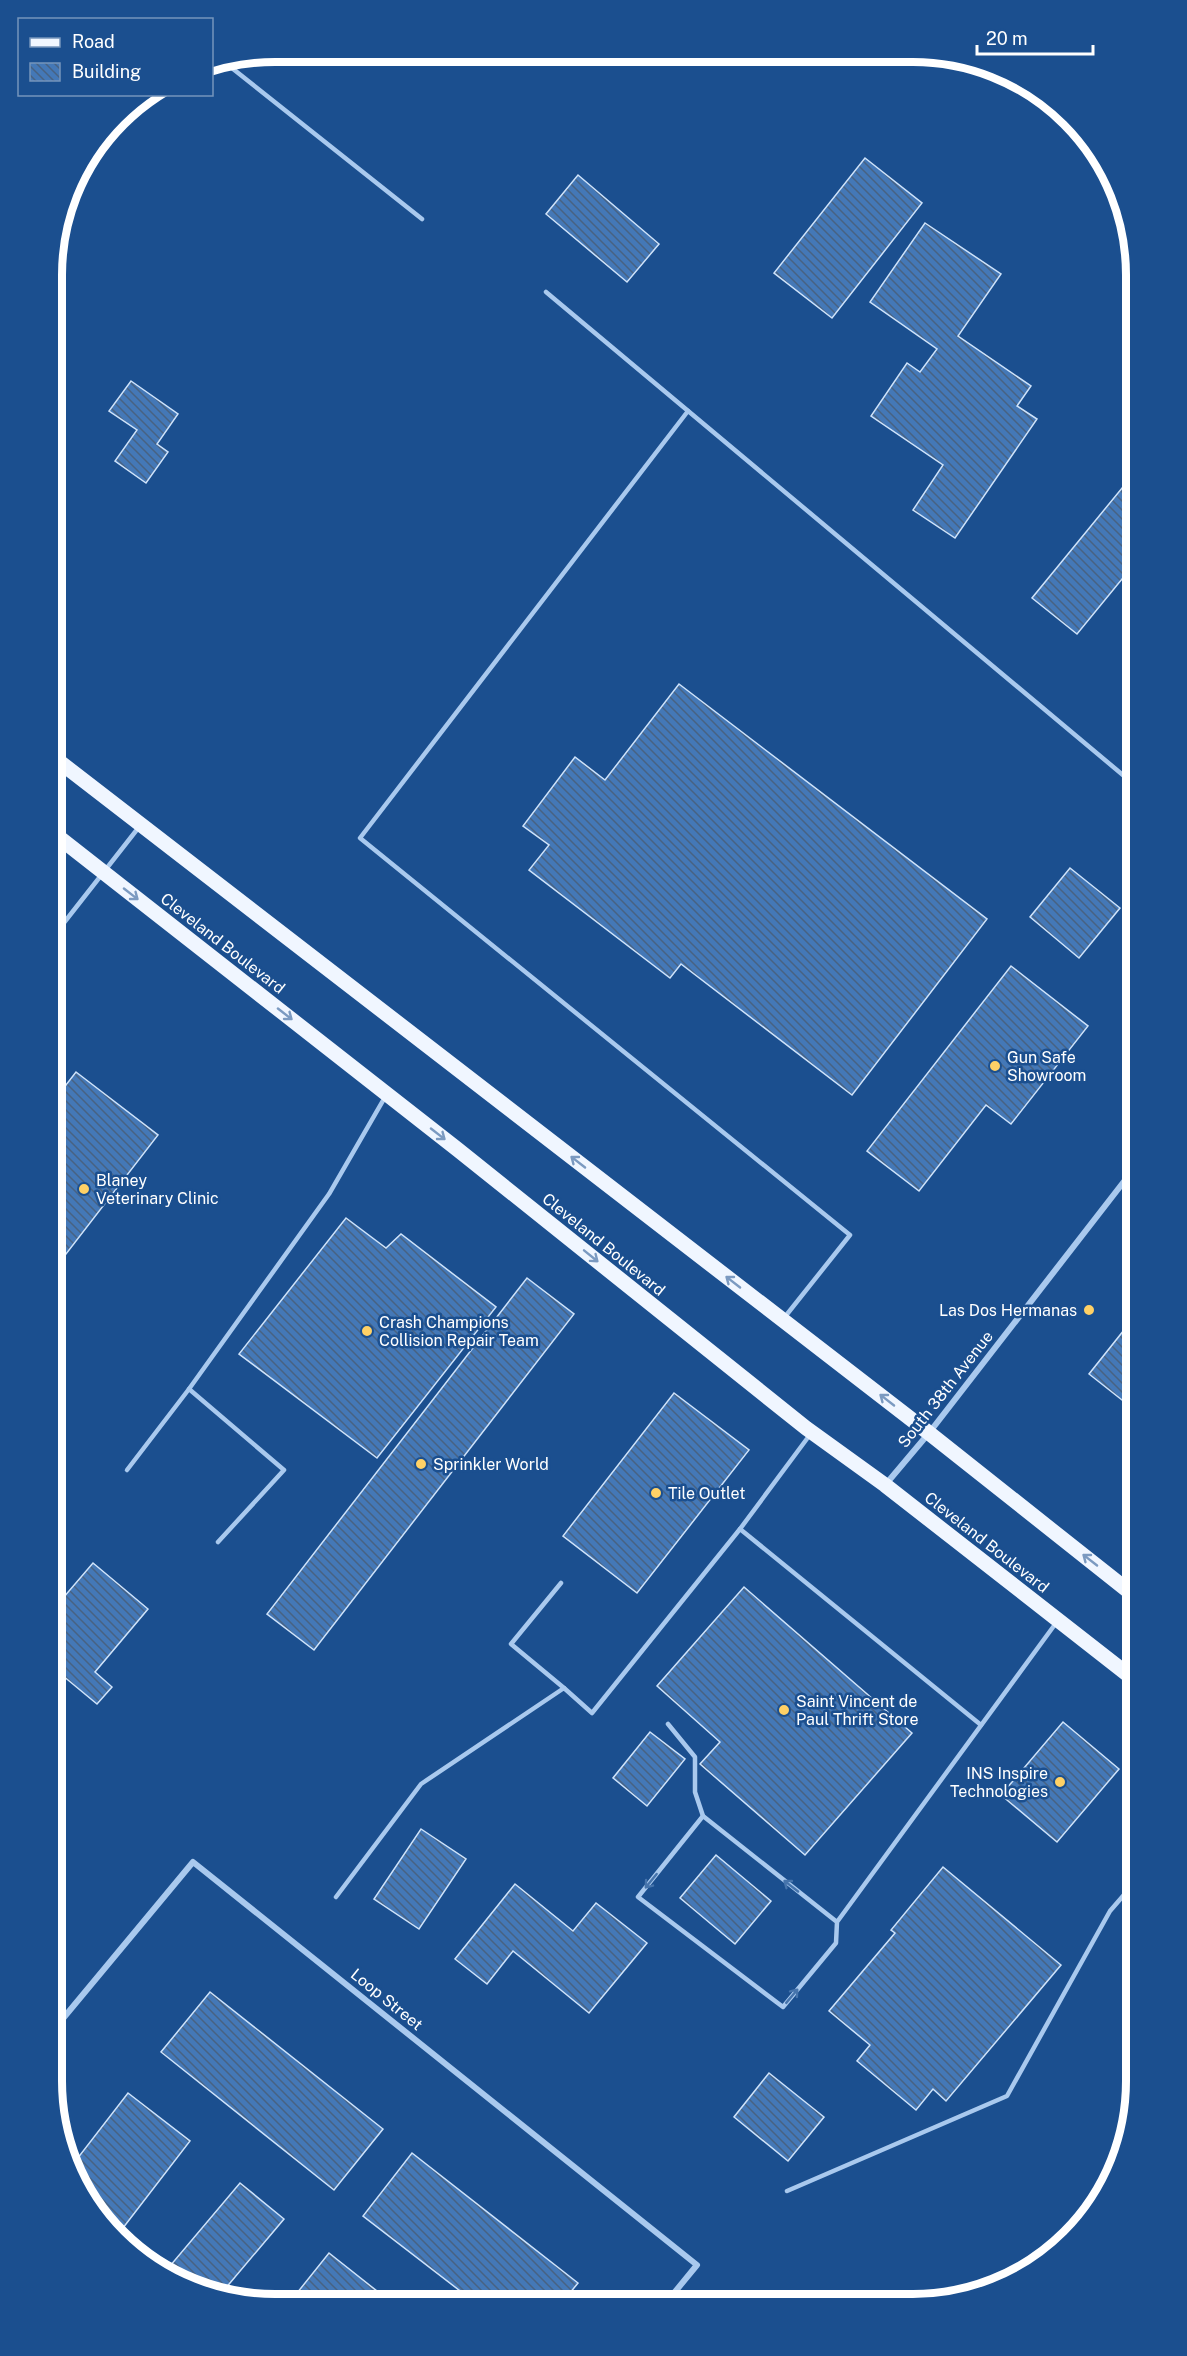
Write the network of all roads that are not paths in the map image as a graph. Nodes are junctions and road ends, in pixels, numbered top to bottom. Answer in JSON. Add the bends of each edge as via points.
{"nodes":[{"id":1,"x":230,"y":67,"type":"edge"},
{"id":2,"x":422,"y":219,"type":"dead end"},
{"id":3,"x":546,"y":292,"type":"dead end"},
{"id":4,"x":688,"y":411,"type":"junction"},
{"id":5,"x":62,"y":764,"type":"edge"},
{"id":6,"x":1126,"y":778,"type":"edge"},
{"id":7,"x":141,"y":824,"type":"junction"},
{"id":8,"x":62,"y":840,"type":"edge"},
{"id":9,"x":104,"y":872,"type":"junction"},
{"id":10,"x":62,"y":925,"type":"edge"},
{"id":11,"x":386,"y":1094,"type":"junction"},
{"id":12,"x":1126,"y":1179,"type":"edge"},
{"id":13,"x":783,"y":1320,"type":"junction"},
{"id":14,"x":189,"y":1389,"type":"junction"},
{"id":15,"x":812,"y":1432,"type":"junction"},
{"id":16,"x":929,"y":1432,"type":"junction"},
{"id":17,"x":127,"y":1470,"type":"dead end"},
{"id":18,"x":885,"y":1485,"type":"junction"},
{"id":19,"x":741,"y":1529,"type":"junction"},
{"id":20,"x":218,"y":1542,"type":"dead end"},
{"id":21,"x":561,"y":1583,"type":"dead end"},
{"id":22,"x":1126,"y":1589,"type":"edge"},
{"id":23,"x":1058,"y":1620,"type":"junction"},
{"id":24,"x":1126,"y":1673,"type":"edge"},
{"id":25,"x":564,"y":1688,"type":"junction"},
{"id":26,"x":668,"y":1724,"type":"dead end"},
{"id":27,"x":981,"y":1725,"type":"junction"},
{"id":28,"x":703,"y":1816,"type":"junction"},
{"id":29,"x":1126,"y":1893,"type":"edge"},
{"id":30,"x":336,"y":1897,"type":"dead end"},
{"id":31,"x":837,"y":1922,"type":"junction"},
{"id":32,"x":62,"y":2020,"type":"edge"},
{"id":33,"x":787,"y":2191,"type":"dead end"},
{"id":34,"x":672,"y":2295,"type":"edge"}],
"edges":[{"from":1,"to":2,"type":"lane"},
{"from":3,"to":4,"type":"lane"},
{"from":4,"to":6,"type":"lane"},
{"from":4,"to":13,"type":"lane","via":[[360,838],[850,1235]]},
{"from":5,"to":7,"type":"main road"},
{"from":7,"to":9,"type":"lane"},
{"from":13,"to":7,"type":"main road","one_way":true},
{"from":8,"to":9,"type":"main road","name":"Cleveland Boulevard"},
{"from":9,"to":10,"type":"lane"},
{"from":9,"to":11,"type":"main road","name":"Cleveland Boulevard","one_way":true},
{"from":11,"to":14,"type":"lane","via":[[328,1194]]},
{"from":11,"to":15,"type":"main road","name":"Cleveland Boulevard","one_way":true},
{"from":12,"to":16,"type":"street","name":"South 38th Avenue"},
{"from":16,"to":13,"type":"main road","one_way":true},
{"from":14,"to":17,"type":"lane"},
{"from":14,"to":20,"type":"lane","via":[[284,1470]]},
{"from":15,"to":18,"type":"main road","name":"Cleveland Boulevard"},
{"from":15,"to":19,"type":"lane"},
{"from":16,"to":18,"type":"street","name":"South 38th Avenue"},
{"from":22,"to":16,"type":"main road","one_way":true},
{"from":18,"to":23,"type":"main road","name":"Cleveland Boulevard"},
{"from":19,"to":25,"type":"lane","via":[[592,1713]]},
{"from":19,"to":27,"type":"lane"},
{"from":21,"to":25,"type":"lane","via":[[512,1644]]},
{"from":23,"to":24,"type":"main road","name":"Cleveland Boulevard"},
{"from":23,"to":27,"type":"lane"},
{"from":25,"to":30,"type":"lane","via":[[421,1784]]},
{"from":26,"to":28,"type":"lane","via":[[695,1756],[695,1792]]},
{"from":27,"to":31,"type":"lane"},
{"from":31,"to":28,"type":"lane","one_way":true},
{"from":28,"to":31,"type":"lane","one_way":true,"via":[[638,1897],[783,2007],[836,1943]]},
{"from":29,"to":33,"type":"lane","via":[[1110,1911],[1007,2096]]},
{"from":32,"to":34,"type":"street","name":"Loop Street","via":[[193,1862],[697,2265]]}]}
